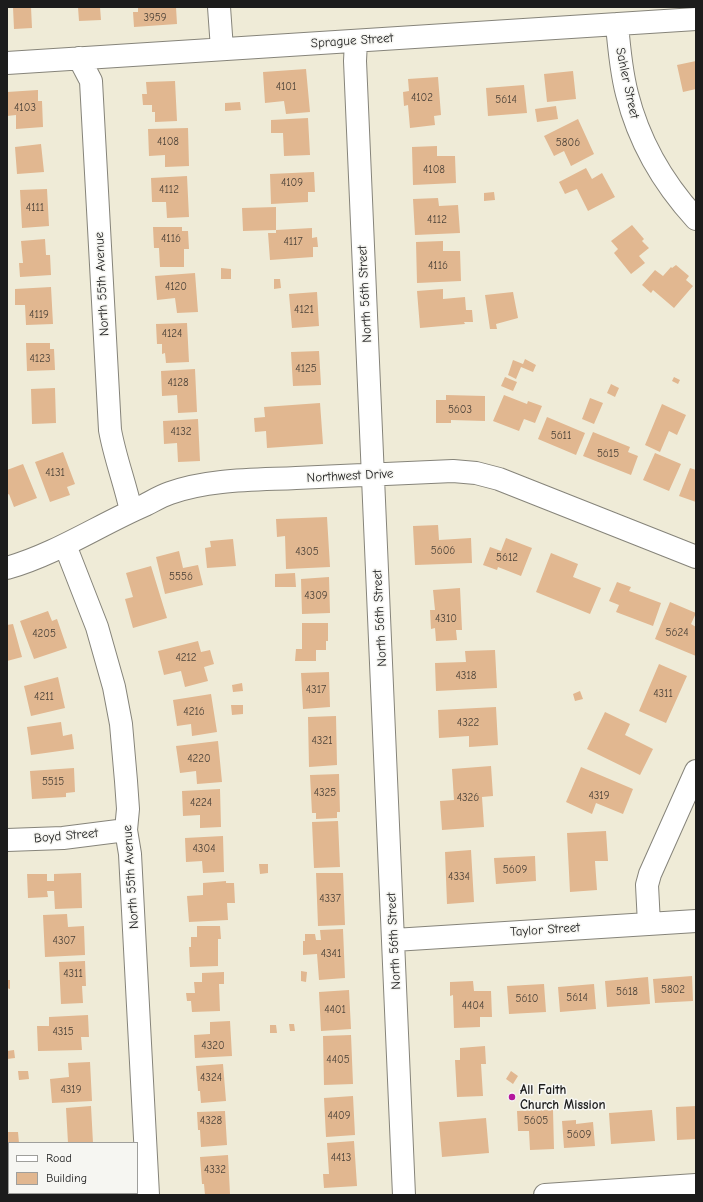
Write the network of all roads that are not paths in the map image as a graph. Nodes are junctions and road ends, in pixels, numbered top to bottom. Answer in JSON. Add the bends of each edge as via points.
{"nodes":[{"id":1,"x":219,"y":7,"type":"edge"},
{"id":2,"x":696,"y":19,"type":"edge"},
{"id":3,"x":616,"y":24,"type":"junction"},
{"id":4,"x":356,"y":41,"type":"junction"},
{"id":5,"x":222,"y":49,"type":"junction"},
{"id":6,"x":79,"y":58,"type":"junction"},
{"id":7,"x":7,"y":63,"type":"edge"},
{"id":8,"x":696,"y":219,"type":"edge"},
{"id":9,"x":373,"y":474,"type":"junction"},
{"id":10,"x":131,"y":511,"type":"junction"},
{"id":11,"x":65,"y":545,"type":"junction"},
{"id":12,"x":696,"y":557,"type":"edge"},
{"id":13,"x":7,"y":568,"type":"edge"},
{"id":14,"x":696,"y":771,"type":"edge"},
{"id":15,"x":126,"y":830,"type":"junction"},
{"id":16,"x":7,"y":840,"type":"edge"},
{"id":17,"x":696,"y":921,"type":"edge"},
{"id":18,"x":649,"y":924,"type":"junction"},
{"id":19,"x":394,"y":940,"type":"junction"},
{"id":20,"x":696,"y":1185,"type":"edge"},
{"id":21,"x":148,"y":1195,"type":"edge"},
{"id":22,"x":404,"y":1195,"type":"edge"},
{"id":23,"x":545,"y":1195,"type":"edge"}],
"edges":[{"from":1,"to":5,"type":"street"},
{"from":2,"to":3,"type":"street","name":"Sprague Street"},
{"from":3,"to":4,"type":"street","name":"Sprague Street"},
{"from":3,"to":8,"type":"street","name":"Sahler Street","via":[[624,80],[637,126],[663,178]]},
{"from":4,"to":5,"type":"street","name":"Sprague Street"},
{"from":4,"to":9,"type":"street","name":"North 56th Street","via":[[355,69]]},
{"from":5,"to":6,"type":"street","name":"Sprague Street"},
{"from":6,"to":7,"type":"street","name":"Sprague Street"},
{"from":6,"to":10,"type":"street","name":"North 55th Avenue","via":[[91,81],[110,430],[113,450],[127,490]]},
{"from":9,"to":10,"type":"street","name":"Northwest Drive","via":[[208,484],[169,494]]},
{"from":9,"to":12,"type":"street","name":"Northwest Drive","via":[[454,471],[476,473],[499,479]]},
{"from":9,"to":19,"type":"street","name":"North 56th Street"},
{"from":10,"to":11,"type":"street","name":"Northwest Drive"},
{"from":11,"to":13,"type":"street","name":"Northwest Drive"},
{"from":11,"to":15,"type":"street","name":"North 55th Avenue","via":[[97,627],[114,687],[121,724],[126,781]]},
{"from":14,"to":18,"type":"street","via":[[650,874],[647,886]]},
{"from":15,"to":16,"type":"street","name":"Boyd Street","via":[[63,838]]},
{"from":15,"to":21,"type":"street","name":"North 55th Avenue","via":[[130,854]]},
{"from":17,"to":18,"type":"street","name":"Taylor Street"},
{"from":18,"to":19,"type":"street","name":"Taylor Street"},
{"from":19,"to":22,"type":"street","name":"North 56th Street"},
{"from":20,"to":23,"type":"street"}]}
